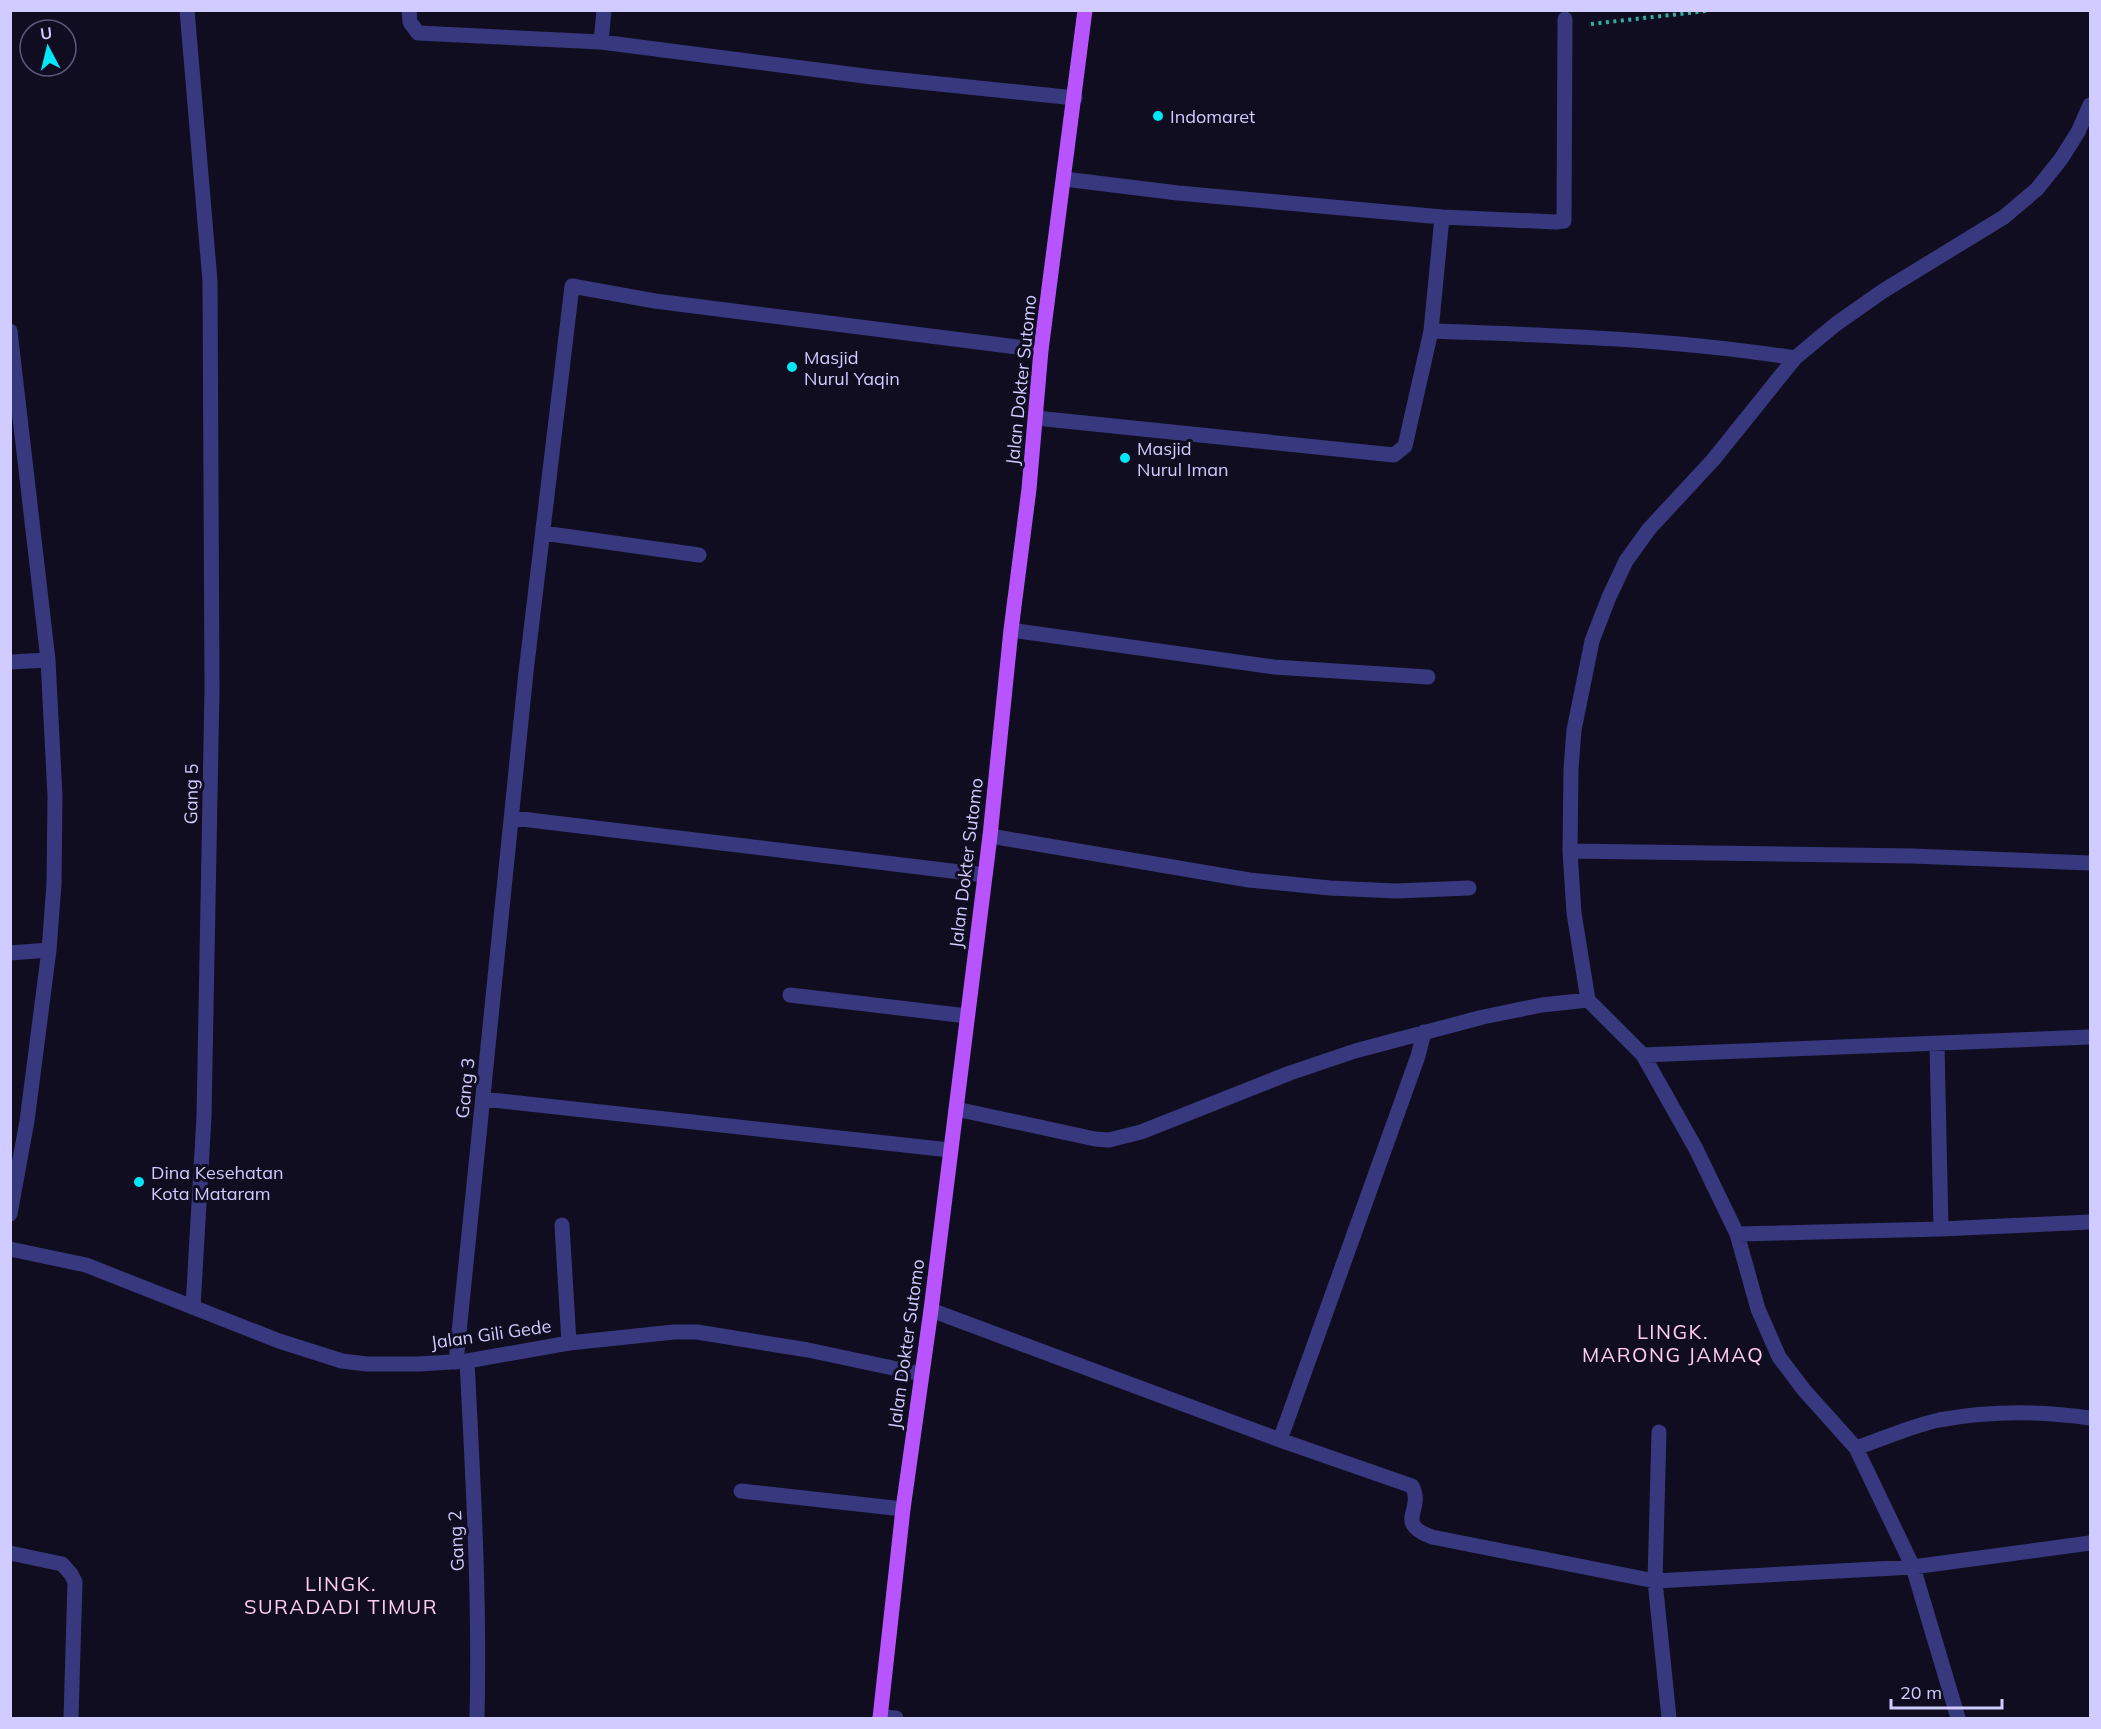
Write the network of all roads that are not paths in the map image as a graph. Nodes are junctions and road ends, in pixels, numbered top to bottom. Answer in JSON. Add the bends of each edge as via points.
{"nodes":[{"id":1,"x":187,"y":10,"type":"edge"},
{"id":2,"x":409,"y":10,"type":"edge"},
{"id":3,"x":604,"y":10,"type":"edge"},
{"id":4,"x":1085,"y":10,"type":"edge"},
{"id":5,"x":1565,"y":19,"type":"road end"},
{"id":6,"x":601,"y":42,"type":"junction"},
{"id":7,"x":1075,"y":98,"type":"junction"},
{"id":8,"x":2091,"y":105,"type":"edge"},
{"id":9,"x":1065,"y":179,"type":"junction"},
{"id":10,"x":1442,"y":217,"type":"junction"},
{"id":11,"x":10,"y":330,"type":"edge"},
{"id":12,"x":1431,"y":331,"type":"junction"},
{"id":13,"x":1041,"y":350,"type":"junction"},
{"id":14,"x":1795,"y":358,"type":"junction"},
{"id":15,"x":1036,"y":418,"type":"junction"},
{"id":16,"x":543,"y":533,"type":"junction"},
{"id":17,"x":699,"y":555,"type":"dead end"},
{"id":18,"x":1011,"y":630,"type":"junction"},
{"id":19,"x":48,"y":660,"type":"junction"},
{"id":20,"x":10,"y":662,"type":"edge"},
{"id":21,"x":1428,"y":677,"type":"dead end"},
{"id":22,"x":513,"y":818,"type":"junction"},
{"id":23,"x":990,"y":836,"type":"junction"},
{"id":24,"x":1570,"y":851,"type":"junction"},
{"id":25,"x":2091,"y":863,"type":"edge"},
{"id":26,"x":985,"y":875,"type":"junction"},
{"id":27,"x":1469,"y":888,"type":"dead end"},
{"id":28,"x":49,"y":950,"type":"junction"},
{"id":29,"x":10,"y":953,"type":"edge"},
{"id":30,"x":790,"y":995,"type":"dead end"},
{"id":31,"x":1588,"y":1000,"type":"junction"},
{"id":32,"x":967,"y":1016,"type":"junction"},
{"id":33,"x":1424,"y":1032,"type":"junction"},
{"id":34,"x":2091,"y":1037,"type":"edge"},
{"id":35,"x":1936,"y":1044,"type":"junction"},
{"id":36,"x":1642,"y":1055,"type":"junction"},
{"id":37,"x":483,"y":1099,"type":"junction"},
{"id":38,"x":956,"y":1109,"type":"junction"},
{"id":39,"x":950,"y":1150,"type":"junction"},
{"id":40,"x":10,"y":1214,"type":"edge"},
{"id":41,"x":2091,"y":1222,"type":"edge"},
{"id":42,"x":562,"y":1225,"type":"dead end"},
{"id":43,"x":1941,"y":1229,"type":"junction"},
{"id":44,"x":1737,"y":1234,"type":"junction"},
{"id":45,"x":10,"y":1249,"type":"edge"},
{"id":46,"x":193,"y":1307,"type":"junction"},
{"id":47,"x":931,"y":1310,"type":"junction"},
{"id":48,"x":569,"y":1343,"type":"junction"},
{"id":49,"x":461,"y":1361,"type":"junction"},
{"id":50,"x":921,"y":1374,"type":"junction"},
{"id":51,"x":2091,"y":1418,"type":"edge"},
{"id":52,"x":1659,"y":1432,"type":"dead end"},
{"id":53,"x":1280,"y":1440,"type":"junction"},
{"id":54,"x":1856,"y":1448,"type":"junction"},
{"id":55,"x":741,"y":1491,"type":"dead end"},
{"id":56,"x":903,"y":1509,"type":"junction"},
{"id":57,"x":2091,"y":1543,"type":"edge"},
{"id":58,"x":10,"y":1553,"type":"edge"},
{"id":59,"x":1913,"y":1567,"type":"junction"},
{"id":60,"x":1655,"y":1581,"type":"junction"},
{"id":61,"x":880,"y":1718,"type":"edge"},
{"id":62,"x":71,"y":1719,"type":"edge"},
{"id":63,"x":477,"y":1719,"type":"edge"},
{"id":64,"x":896,"y":1719,"type":"edge"},
{"id":65,"x":1669,"y":1719,"type":"edge"},
{"id":66,"x":1958,"y":1719,"type":"edge"}],
"edges":[{"from":1,"to":46,"type":"street","name":"Gang 5","via":[[210,280],[212,689],[204,1117]]},
{"from":2,"to":6,"type":"street","via":[[410,22],[418,33]]},
{"from":3,"to":6,"type":"street"},
{"from":4,"to":7,"type":"main road","name":"Jalan Dokter Sutomo"},
{"from":5,"to":10,"type":"street","via":[[1564,221]]},
{"from":6,"to":7,"type":"street"},
{"from":7,"to":9,"type":"main road","name":"Jalan Dokter Sutomo"},
{"from":8,"to":14,"type":"street","via":[[2079,132],[2037,189],[2004,217],[1883,291]]},
{"from":9,"to":10,"type":"street"},
{"from":9,"to":13,"type":"main road","name":"Jalan Dokter Sutomo"},
{"from":10,"to":12,"type":"street"},
{"from":11,"to":19,"type":"street"},
{"from":12,"to":14,"type":"street","via":[[1674,342]]},
{"from":12,"to":15,"type":"street","via":[[1405,446],[1394,455]]},
{"from":13,"to":15,"type":"main road","name":"Jalan Dokter Sutomo"},
{"from":13,"to":16,"type":"street","name":"Gang 3","via":[[655,302],[572,286]]},
{"from":14,"to":24,"type":"street","via":[[1713,460],[1649,529],[1626,561],[1609,597],[1592,641],[1574,730]]},
{"from":15,"to":18,"type":"main road","name":"Jalan Dokter Sutomo"},
{"from":16,"to":17,"type":"street"},
{"from":16,"to":22,"type":"street","name":"Gang 3"},
{"from":18,"to":21,"type":"street","via":[[1274,667]]},
{"from":18,"to":23,"type":"main road","name":"Jalan Dokter Sutomo"},
{"from":19,"to":20,"type":"street"},
{"from":19,"to":28,"type":"street","via":[[55,796]]},
{"from":22,"to":26,"type":"street"},
{"from":22,"to":37,"type":"street","name":"Gang 3"},
{"from":23,"to":26,"type":"main road","name":"Jalan Dokter Sutomo"},
{"from":23,"to":27,"type":"street","via":[[1249,880],[1330,888]]},
{"from":24,"to":25,"type":"street"},
{"from":24,"to":31,"type":"street"},
{"from":26,"to":32,"type":"main road","name":"Jalan Dokter Sutomo"},
{"from":28,"to":29,"type":"street"},
{"from":28,"to":40,"type":"street","via":[[27,1121]]},
{"from":30,"to":32,"type":"street"},
{"from":31,"to":33,"type":"street","via":[[1542,1005]]},
{"from":31,"to":36,"type":"street"},
{"from":32,"to":38,"type":"main road","name":"Jalan Dokter Sutomo"},
{"from":33,"to":38,"type":"street","via":[[1290,1073],[1141,1132],[1109,1140]]},
{"from":33,"to":53,"type":"street"},
{"from":34,"to":35,"type":"street"},
{"from":35,"to":36,"type":"street"},
{"from":35,"to":43,"type":"street"},
{"from":36,"to":44,"type":"street","via":[[1696,1149]]},
{"from":37,"to":39,"type":"street"},
{"from":37,"to":49,"type":"street","name":"Gang 3"},
{"from":38,"to":39,"type":"main road","name":"Jalan Dokter Sutomo"},
{"from":39,"to":47,"type":"main road","name":"Jalan Dokter Sutomo"},
{"from":41,"to":43,"type":"street"},
{"from":42,"to":48,"type":"street"},
{"from":43,"to":44,"type":"street"},
{"from":44,"to":54,"type":"street","via":[[1758,1309],[1779,1357]]},
{"from":45,"to":46,"type":"street","name":"Jalan Gili Gede","via":[[86,1265]]},
{"from":46,"to":49,"type":"street","name":"Jalan Gili Gede","via":[[342,1361],[367,1365]]},
{"from":47,"to":50,"type":"main road","name":"Jalan Dokter Sutomo"},
{"from":47,"to":53,"type":"street"},
{"from":48,"to":49,"type":"street","name":"Jalan Gili Gede"},
{"from":48,"to":50,"type":"street","name":"Jalan Gili Gede","via":[[698,1332]]},
{"from":49,"to":63,"type":"street","name":"Gang 2","via":[[477,1583]]},
{"from":50,"to":56,"type":"main road","name":"Jalan Dokter Sutomo"},
{"from":51,"to":54,"type":"street","via":[[2066,1414],[1983,1414],[1937,1421]]},
{"from":52,"to":60,"type":"street"},
{"from":53,"to":60,"type":"street","via":[[1413,1486],[1414,1527],[1432,1537]]},
{"from":54,"to":59,"type":"street"},
{"from":55,"to":56,"type":"street"},
{"from":56,"to":61,"type":"main road","name":"Jalan Dokter Sutomo"},
{"from":57,"to":59,"type":"street"},
{"from":58,"to":62,"type":"street","via":[[62,1564],[75,1582]]},
{"from":59,"to":60,"type":"street"},
{"from":59,"to":66,"type":"street"},
{"from":60,"to":65,"type":"street"},
{"from":61,"to":64,"type":"street"}]}
